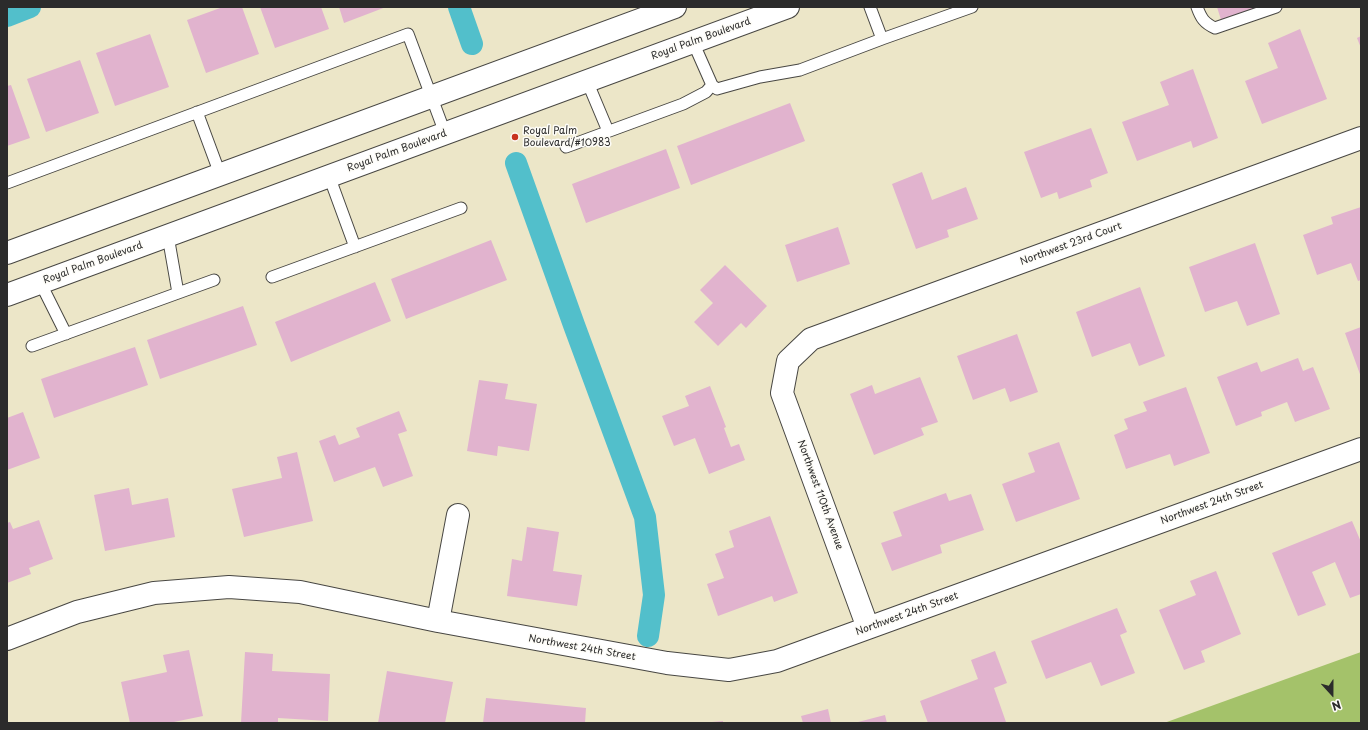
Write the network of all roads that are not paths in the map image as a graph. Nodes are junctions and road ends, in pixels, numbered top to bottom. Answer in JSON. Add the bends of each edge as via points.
{"nodes":[{"id":1,"x":675,"y":7,"type":"edge"},
{"id":2,"x":788,"y":7,"type":"edge"},
{"id":3,"x":870,"y":7,"type":"edge"},
{"id":4,"x":972,"y":7,"type":"edge"},
{"id":5,"x":1197,"y":7,"type":"edge"},
{"id":6,"x":1276,"y":7,"type":"edge"},
{"id":7,"x":643,"y":12,"type":"edge"},
{"id":8,"x":882,"y":39,"type":"junction"},
{"id":9,"x":693,"y":42,"type":"junction"},
{"id":10,"x":587,"y":81,"type":"junction"},
{"id":11,"x":712,"y":85,"type":"junction"},
{"id":12,"x":432,"y":96,"type":"junction"},
{"id":13,"x":197,"y":112,"type":"junction"},
{"id":14,"x":608,"y":131,"type":"junction"},
{"id":15,"x":445,"y":133,"type":"junction"},
{"id":16,"x":1361,"y":138,"type":"edge"},
{"id":17,"x":566,"y":147,"type":"dead end"},
{"id":18,"x":220,"y":174,"type":"junction"},
{"id":19,"x":329,"y":176,"type":"junction"},
{"id":20,"x":7,"y":183,"type":"edge"},
{"id":21,"x":461,"y":208,"type":"dead end"},
{"id":22,"x":168,"y":236,"type":"junction"},
{"id":23,"x":355,"y":247,"type":"junction"},
{"id":24,"x":7,"y":253,"type":"edge"},
{"id":25,"x":272,"y":277,"type":"dead end"},
{"id":26,"x":214,"y":280,"type":"dead end"},
{"id":27,"x":40,"y":282,"type":"junction"},
{"id":28,"x":178,"y":293,"type":"junction"},
{"id":29,"x":7,"y":295,"type":"edge"},
{"id":30,"x":66,"y":334,"type":"junction"},
{"id":31,"x":32,"y":346,"type":"dead end"},
{"id":32,"x":788,"y":361,"type":"joint"},
{"id":33,"x":1361,"y":449,"type":"edge"},
{"id":34,"x":458,"y":515,"type":"dead end"},
{"id":35,"x":438,"y":621,"type":"junction"},
{"id":36,"x":868,"y":628,"type":"junction"},
{"id":37,"x":7,"y":639,"type":"edge"}],
"edges":[{"from":1,"to":7,"type":"street"},
{"from":2,"to":9,"type":"street","name":"Royal Palm Boulevard"},
{"from":3,"to":8,"type":"lane"},
{"from":4,"to":8,"type":"lane"},
{"from":5,"to":6,"type":"lane","via":[[1207,25],[1215,28]]},
{"from":7,"to":12,"type":"street"},
{"from":8,"to":11,"type":"lane","via":[[800,70],[760,77],[717,89]]},
{"from":9,"to":10,"type":"street","name":"Royal Palm Boulevard"},
{"from":9,"to":11,"type":"lane"},
{"from":10,"to":14,"type":"lane"},
{"from":10,"to":15,"type":"street","name":"Royal Palm Boulevard"},
{"from":11,"to":14,"type":"lane","via":[[706,92],[683,104]]},
{"from":12,"to":13,"type":"lane","via":[[408,34]]},
{"from":12,"to":15,"type":"lane"},
{"from":12,"to":18,"type":"street"},
{"from":13,"to":18,"type":"lane"},
{"from":13,"to":20,"type":"lane"},
{"from":14,"to":17,"type":"lane"},
{"from":15,"to":19,"type":"street","name":"Royal Palm Boulevard"},
{"from":16,"to":32,"type":"street","name":"Northwest 23rd Court","via":[[811,340]]},
{"from":18,"to":24,"type":"street"},
{"from":19,"to":22,"type":"street","name":"Royal Palm Boulevard"},
{"from":19,"to":23,"type":"lane"},
{"from":21,"to":23,"type":"lane"},
{"from":22,"to":27,"type":"street","name":"Royal Palm Boulevard"},
{"from":22,"to":28,"type":"lane"},
{"from":23,"to":25,"type":"lane"},
{"from":26,"to":28,"type":"lane"},
{"from":27,"to":29,"type":"street","name":"Royal Palm Boulevard"},
{"from":27,"to":30,"type":"lane"},
{"from":28,"to":30,"type":"lane"},
{"from":30,"to":31,"type":"lane"},
{"from":32,"to":36,"type":"street","name":"Northwest 110th Avenue","via":[[782,393]]},
{"from":33,"to":36,"type":"street","name":"Northwest 24th Street"},
{"from":34,"to":35,"type":"street"},
{"from":35,"to":36,"type":"street","name":"Northwest 24th Street","via":[[667,663],[729,670],[777,661]]},
{"from":35,"to":37,"type":"street","name":"Northwest 24th Street","via":[[300,592],[229,587],[154,593],[77,612]]}]}
